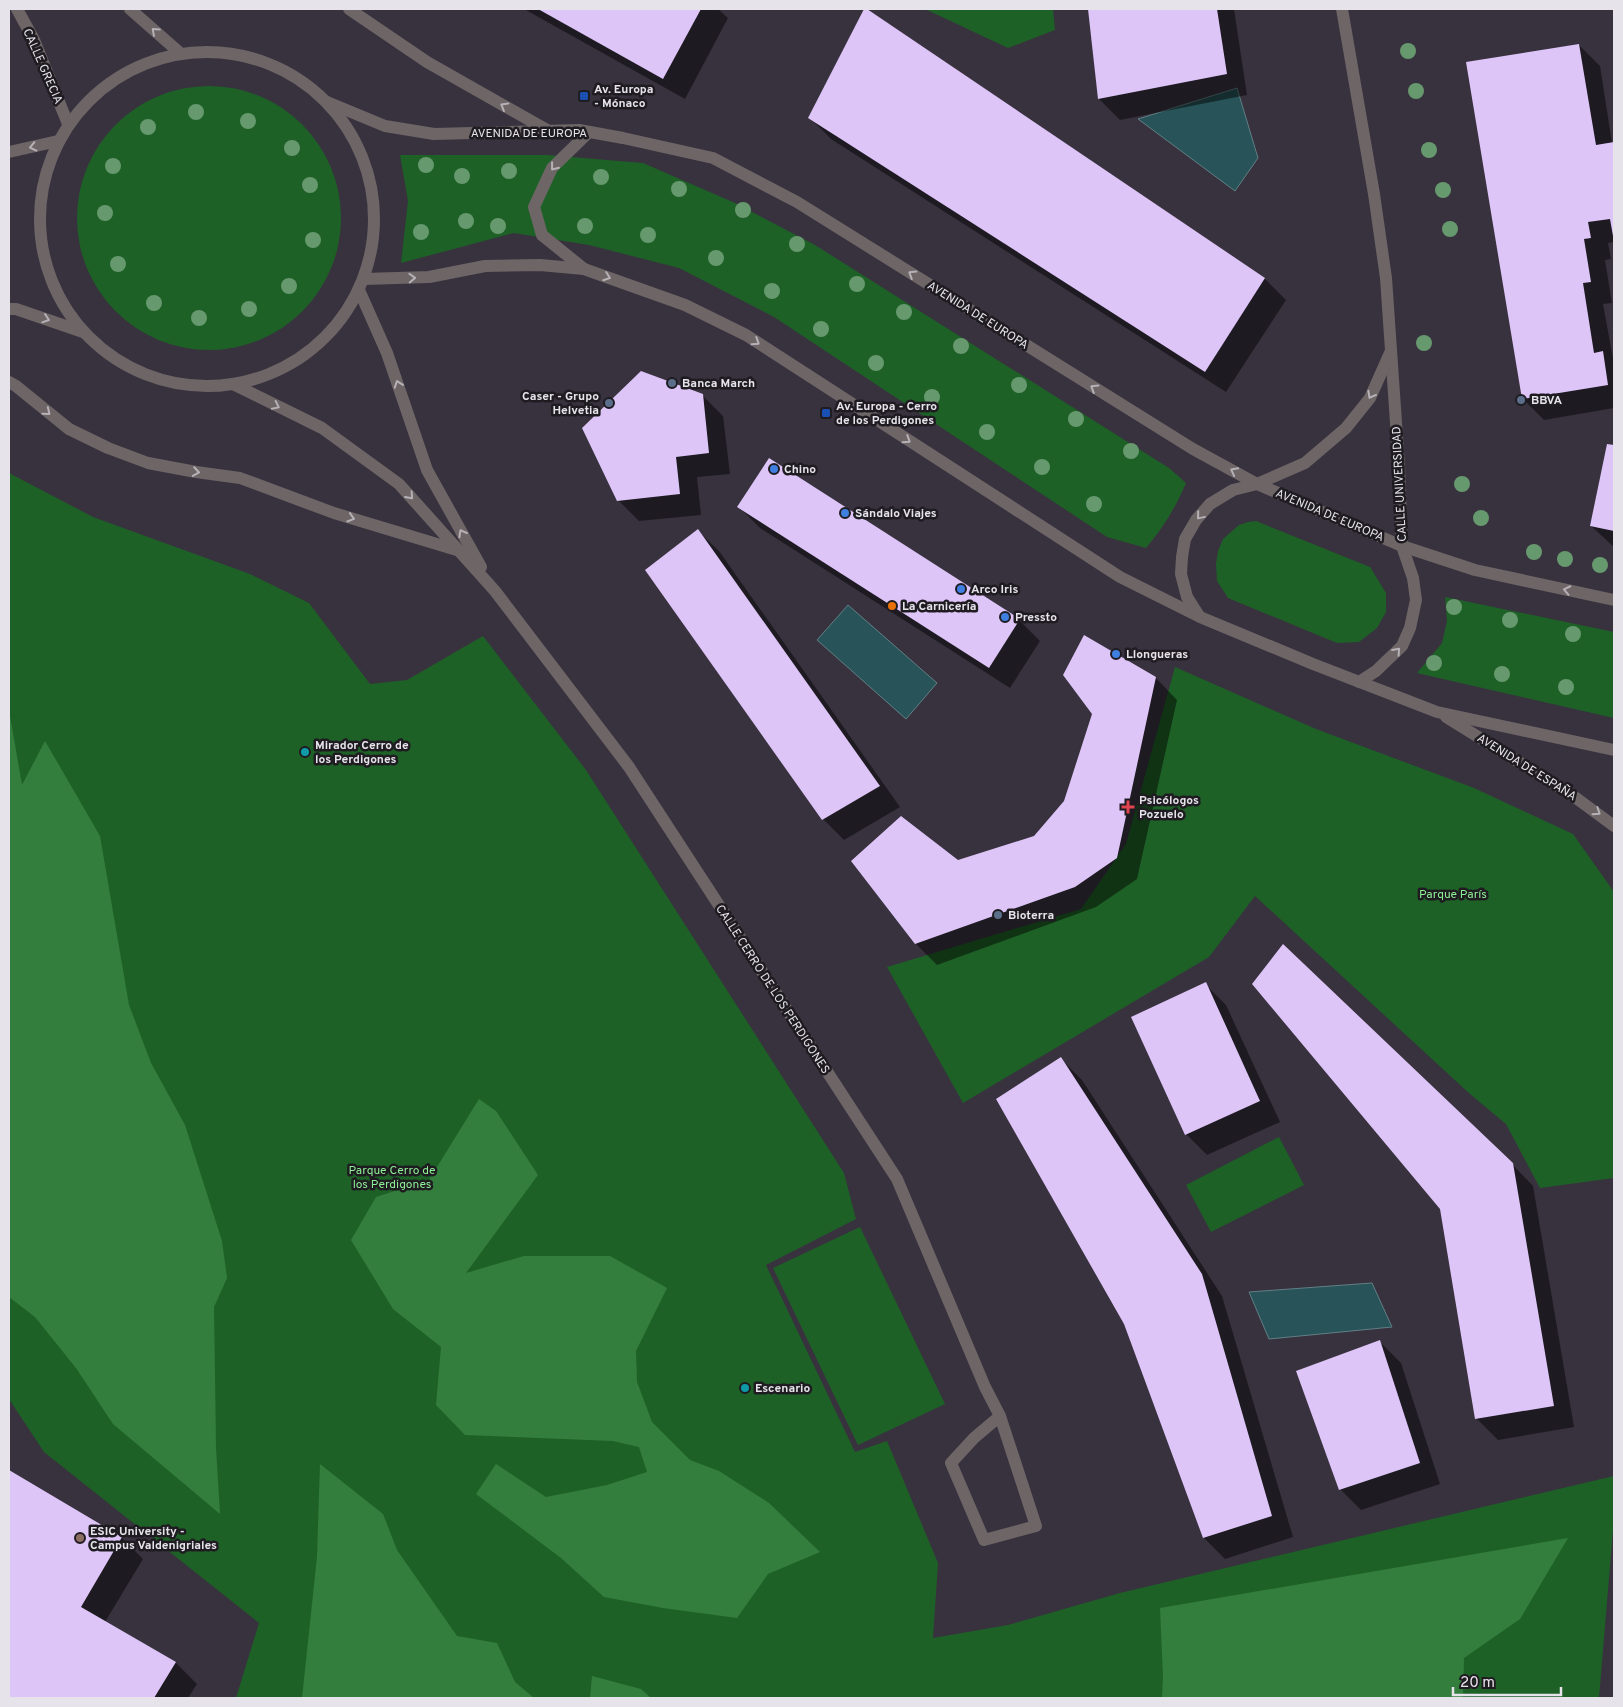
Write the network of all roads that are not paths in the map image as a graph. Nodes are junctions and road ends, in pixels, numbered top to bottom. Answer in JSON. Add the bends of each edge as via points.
{"nodes":[{"id":1,"x":16,"y":9,"type":"edge"},
{"id":2,"x":130,"y":9,"type":"edge"},
{"id":3,"x":349,"y":9,"type":"edge"},
{"id":4,"x":1342,"y":9,"type":"edge"},
{"id":5,"x":180,"y":53,"type":"junction"},
{"id":6,"x":327,"y":102,"type":"junction"},
{"id":7,"x":68,"y":124,"type":"junction"},
{"id":8,"x":547,"y":130,"type":"junction"},
{"id":9,"x":588,"y":132,"type":"junction"},
{"id":10,"x":58,"y":141,"type":"junction"},
{"id":11,"x":9,"y":152,"type":"edge"},
{"id":12,"x":584,"y":269,"type":"junction"},
{"id":13,"x":361,"y":285,"type":"junction"},
{"id":14,"x":9,"y":308,"type":"edge"},
{"id":15,"x":83,"y":332,"type":"junction"},
{"id":16,"x":1391,"y":351,"type":"junction"},
{"id":17,"x":9,"y":382,"type":"edge"},
{"id":18,"x":232,"y":384,"type":"junction"},
{"id":19,"x":1257,"y":484,"type":"junction"},
{"id":20,"x":1402,"y":546,"type":"junction"},
{"id":21,"x":460,"y":551,"type":"junction"},
{"id":22,"x":495,"y":591,"type":"junction"},
{"id":23,"x":1614,"y":600,"type":"edge"},
{"id":24,"x":1200,"y":617,"type":"junction"},
{"id":25,"x":1359,"y":682,"type":"junction"},
{"id":26,"x":1437,"y":712,"type":"junction"},
{"id":27,"x":1614,"y":750,"type":"edge"},
{"id":28,"x":1614,"y":826,"type":"edge"},
{"id":29,"x":1000,"y":1416,"type":"junction"}],
"edges":[{"from":1,"to":7,"type":"street","name":"CALLE GRECIA","via":[[34,40]]},
{"from":5,"to":2,"type":"street","one_way":true},
{"from":8,"to":3,"type":"street","one_way":true,"via":[[427,62]]},
{"from":4,"to":16,"type":"street","name":"CALLE UNIVERSIDAD","via":[[1374,194],[1386,278]]},
{"from":5,"to":6,"type":"street","via":[[233,54],[284,70]]},
{"from":5,"to":7,"type":"street","via":[[137,66],[98,90]]},
{"from":6,"to":8,"type":"street","name":"AVENIDA DE EUROPA","via":[[385,126],[434,134]]},
{"from":6,"to":13,"type":"street","via":[[355,140],[371,185],[374,233]]},
{"from":7,"to":10,"type":"street"},
{"from":8,"to":9,"type":"street","name":"AVENIDA DE EUROPA"},
{"from":9,"to":12,"type":"street","one_way":true,"via":[[552,168],[534,207],[542,235]]},
{"from":19,"to":9,"type":"street","name":"AVENIDA DE EUROPA","one_way":true,"via":[[1192,449],[797,202],[713,158]]},
{"from":10,"to":11,"type":"street","one_way":true},
{"from":10,"to":15,"type":"street","via":[[43,179],[39,220],[44,261],[60,299]]},
{"from":13,"to":12,"type":"street","one_way":true,"via":[[485,266],[540,265]]},
{"from":12,"to":24,"type":"street","one_way":true,"via":[[685,305],[746,335],[1120,577]]},
{"from":13,"to":18,"type":"street","via":[[337,325],[307,353],[272,373]]},
{"from":22,"to":13,"type":"street","name":"CALLE CERRO DE LOS PERDIGONES","one_way":true,"via":[[427,470]]},
{"from":14,"to":15,"type":"street","one_way":true},
{"from":15,"to":18,"type":"street","via":[[115,359],[152,377],[192,386]]},
{"from":16,"to":19,"type":"street","name":"CALLE UNIVERSIDAD","one_way":true,"via":[[1370,398],[1346,428],[1305,463]]},
{"from":16,"to":20,"type":"street","name":"CALLE UNIVERSIDAD"},
{"from":17,"to":21,"type":"street","one_way":true,"via":[[69,429],[148,463],[240,478],[334,513]]},
{"from":18,"to":21,"type":"street","name":"CALLE CERRO DE LOS PERDIGONES","one_way":true,"via":[[322,428],[399,484]]},
{"from":19,"to":20,"type":"street","name":"AVENIDA DE EUROPA"},
{"from":19,"to":24,"type":"street","name":"CALLE UNIVERSIDAD","one_way":true,"via":[[1233,490],[1210,504],[1185,540],[1181,574],[1187,597]]},
{"from":23,"to":20,"type":"street","name":"AVENIDA DE EUROPA","one_way":true,"via":[[1475,570]]},
{"from":25,"to":20,"type":"street","name":"CALLE UNIVERSIDAD","one_way":true,"via":[[1392,657],[1402,646],[1410,628],[1416,600],[1413,578]]},
{"from":21,"to":22,"type":"street","name":"CALLE CERRO DE LOS PERDIGONES"},
{"from":22,"to":29,"type":"street","name":"CALLE CERRO DE LOS PERDIGONES","via":[[629,767],[896,1179]]},
{"from":24,"to":25,"type":"street"},
{"from":25,"to":26,"type":"street"},
{"from":26,"to":27,"type":"street"},
{"from":26,"to":28,"type":"street","name":"AVENIDA DE ESPAÑA","one_way":true,"via":[[1572,795]]},
{"from":29,"to":29,"type":"street","name":"CALLE CERRO DE LOS PERDIGONES","via":[[1036,1526],[984,1540],[951,1464]]}]}
